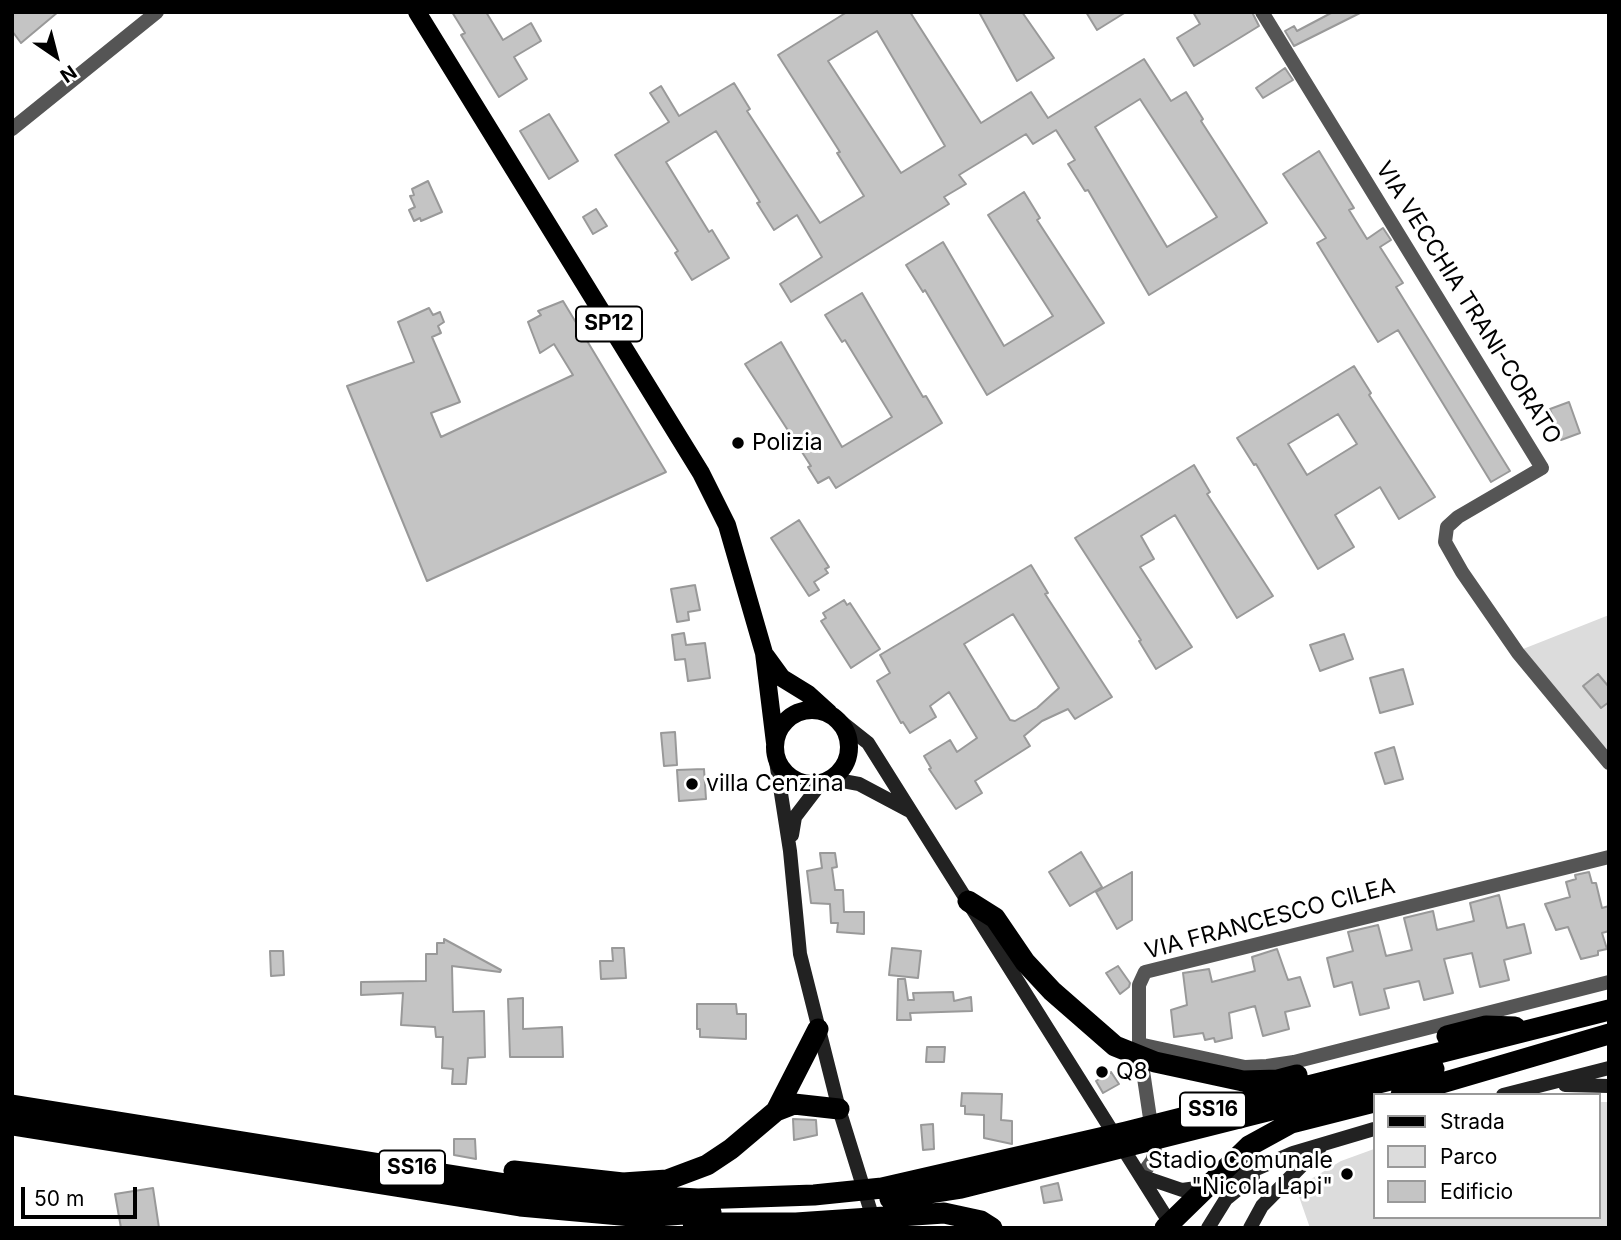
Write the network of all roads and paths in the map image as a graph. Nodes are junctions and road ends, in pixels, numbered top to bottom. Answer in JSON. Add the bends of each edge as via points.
{"nodes":[{"id":1,"x":158,"y":12,"type":"edge"},
{"id":2,"x":417,"y":12,"type":"edge"},
{"id":3,"x":1262,"y":12,"type":"edge"},
{"id":4,"x":12,"y":129,"type":"edge"},
{"id":5,"x":764,"y":653,"type":"junction"},
{"id":6,"x":834,"y":717,"type":"junction"},
{"id":7,"x":775,"y":749,"type":"junction"},
{"id":8,"x":1609,"y":763,"type":"edge"},
{"id":9,"x":827,"y":781,"type":"junction"},
{"id":10,"x":915,"y":815,"type":"junction"},
{"id":11,"x":790,"y":851,"type":"junction"},
{"id":12,"x":1609,"y":856,"type":"edge"},
{"id":13,"x":968,"y":901,"type":"junction"},
{"id":14,"x":1609,"y":982,"type":"edge"},
{"id":15,"x":1609,"y":1010,"type":"edge"},
{"id":16,"x":1609,"y":1025,"type":"edge"},
{"id":17,"x":1538,"y":1028,"type":"junction"},
{"id":18,"x":818,"y":1029,"type":"junction"},
{"id":19,"x":1609,"y":1034,"type":"edge"},
{"id":20,"x":1139,"y":1044,"type":"junction"},
{"id":21,"x":1609,"y":1068,"type":"edge"},
{"id":22,"x":1550,"y":1084,"type":"junction"},
{"id":23,"x":1609,"y":1086,"type":"edge"},
{"id":24,"x":1408,"y":1093,"type":"edge"},
{"id":25,"x":1512,"y":1093,"type":"edge"},
{"id":26,"x":1372,"y":1103,"type":"edge"},
{"id":27,"x":12,"y":1105,"type":"edge"},
{"id":28,"x":839,"y":1109,"type":"junction"},
{"id":29,"x":776,"y":1111,"type":"junction"},
{"id":30,"x":12,"y":1125,"type":"edge"},
{"id":31,"x":1372,"y":1130,"type":"edge"},
{"id":32,"x":1322,"y":1145,"type":"junction"},
{"id":33,"x":399,"y":1166,"type":"junction"},
{"id":34,"x":1264,"y":1168,"type":"junction"},
{"id":35,"x":1141,"y":1176,"type":"junction"},
{"id":36,"x":816,"y":1202,"type":"junction"},
{"id":37,"x":642,"y":1217,"type":"junction"},
{"id":38,"x":876,"y":1228,"type":"edge"},
{"id":39,"x":992,"y":1228,"type":"edge"},
{"id":40,"x":1165,"y":1228,"type":"edge"},
{"id":41,"x":1173,"y":1228,"type":"edge"},
{"id":42,"x":1208,"y":1228,"type":"edge"},
{"id":43,"x":1250,"y":1228,"type":"edge"}],
"edges":[{"from":1,"to":4,"type":"street"},
{"from":2,"to":5,"type":"main road","number":"SP12","via":[[701,472],[727,526]]},
{"from":3,"to":8,"type":"street","name":"VIA VECCHIA TRANI-CORATO","via":[[1542,468],[1458,517],[1447,527],[1445,542],[1518,653]]},
{"from":5,"to":6,"type":"main road","number":"SP12","via":[[782,678]]},
{"from":5,"to":7,"type":"main road","number":"SP12"},
{"from":6,"to":7,"type":"main road","via":[[818,710],[794,714],[778,732]]},
{"from":6,"to":9,"type":"main road","via":[[846,730],[849,751],[846,762]]},
{"from":6,"to":10,"type":"street","via":[[868,743]]},
{"from":7,"to":9,"type":"main road","via":[[780,766],[798,782]]},
{"from":7,"to":11,"type":"street"},
{"from":9,"to":10,"type":"street","via":[[867,787]]},
{"from":9,"to":11,"type":"street","via":[[795,817]]},
{"from":10,"to":13,"type":"street"},
{"from":11,"to":18,"type":"street","via":[[800,954]]},
{"from":12,"to":20,"type":"street","name":"VIA FRANCESCO CILEA","via":[[1145,972],[1139,985]]},
{"from":13,"to":17,"type":"highway","number":"SS16","via":[[995,918],[1052,991],[1115,1046],[1155,1062],[1243,1081],[1278,1080],[1486,1026]]},
{"from":13,"to":35,"type":"street"},
{"from":14,"to":20,"type":"street","via":[[1267,1066],[1234,1065]]},
{"from":15,"to":17,"type":"highway","number":"SS16"},
{"from":16,"to":36,"type":"highway","number":"SS16","via":[[961,1188]]},
{"from":17,"to":36,"type":"highway","number":"SS16","via":[[1073,1144]]},
{"from":18,"to":28,"type":"street"},
{"from":18,"to":29,"type":"highway","number":"SS16"},
{"from":19,"to":24,"type":"highway"},
{"from":20,"to":35,"type":"street","name":"VIA FRANCESCO CILEA","via":[[1154,1152]]},
{"from":21,"to":22,"type":"street"},
{"from":22,"to":23,"type":"street"},
{"from":22,"to":25,"type":"street"},
{"from":26,"to":40,"type":"highway","number":"SS16","via":[[1291,1123],[1249,1146]]},
{"from":27,"to":33,"type":"highway","number":"SS16"},
{"from":28,"to":29,"type":"highway","via":[[794,1104]]},
{"from":28,"to":38,"type":"street"},
{"from":29,"to":33,"type":"highway","number":"SS16","via":[[708,1165],[667,1180],[623,1183],[433,1163]]},
{"from":30,"to":37,"type":"highway","number":"SS16","via":[[520,1206]]},
{"from":31,"to":32,"type":"street"},
{"from":32,"to":34,"type":"street"},
{"from":32,"to":43,"type":"street","via":[[1262,1206]]},
{"from":33,"to":36,"type":"highway","number":"SS16","via":[[550,1191]]},
{"from":34,"to":35,"type":"street","via":[[1219,1185],[1182,1190]]},
{"from":34,"to":42,"type":"street","via":[[1226,1199]]},
{"from":35,"to":41,"type":"street"},
{"from":36,"to":37,"type":"highway","number":"SS16"},
{"from":37,"to":39,"type":"highway","number":"SS16","via":[[707,1225],[944,1213]]}]}
